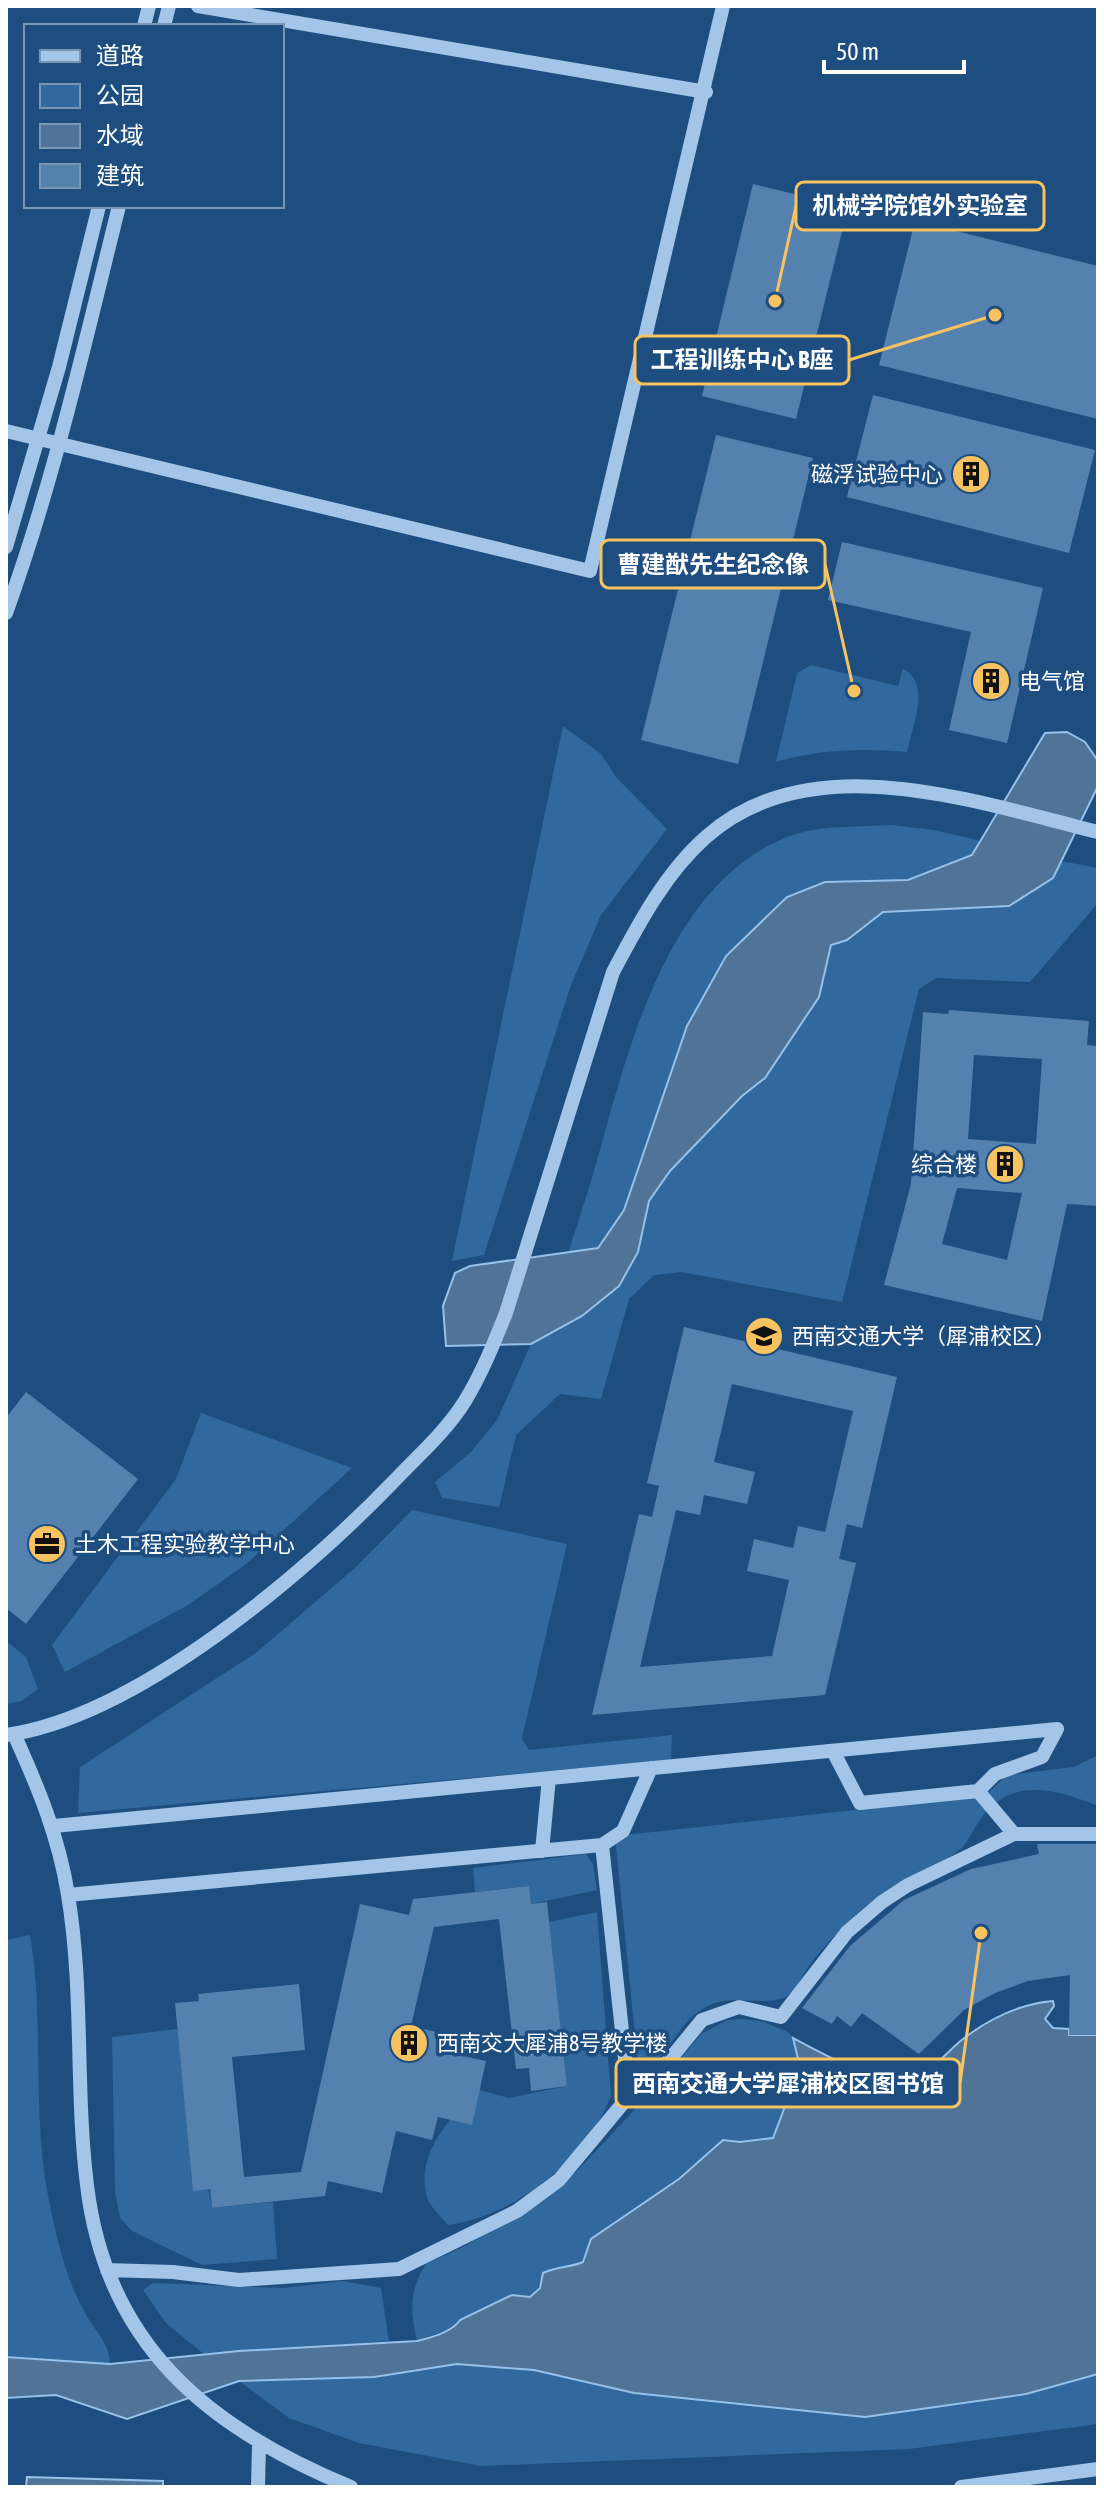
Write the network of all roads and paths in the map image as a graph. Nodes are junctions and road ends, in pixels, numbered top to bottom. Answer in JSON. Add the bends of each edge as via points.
{"nodes":[{"id":1,"x":198,"y":6,"type":"edge"},
{"id":2,"x":723,"y":6,"type":"edge"},
{"id":3,"x":706,"y":92,"type":"junction"},
{"id":4,"x":98,"y":208,"type":"edge"},
{"id":5,"x":118,"y":208,"type":"edge"},
{"id":6,"x":6,"y":431,"type":"edge"},
{"id":7,"x":38,"y":439,"type":"junction"},
{"id":8,"x":57,"y":446,"type":"junction"},
{"id":9,"x":6,"y":547,"type":"edge"},
{"id":10,"x":6,"y":613,"type":"edge"},
{"id":11,"x":1092,"y":830,"type":"edge"},
{"id":12,"x":10,"y":1735,"type":"edge"},
{"id":13,"x":833,"y":1751,"type":"junction"},
{"id":14,"x":651,"y":1768,"type":"junction"},
{"id":15,"x":549,"y":1778,"type":"junction"},
{"id":16,"x":978,"y":1791,"type":"junction"},
{"id":17,"x":54,"y":1826,"type":"junction"},
{"id":18,"x":1014,"y":1834,"type":"junction"},
{"id":19,"x":1098,"y":1834,"type":"edge"},
{"id":20,"x":602,"y":1845,"type":"junction"},
{"id":21,"x":542,"y":1851,"type":"junction"},
{"id":22,"x":68,"y":1895,"type":"junction"},
{"id":23,"x":629,"y":2096,"type":"junction"},
{"id":24,"x":107,"y":2270,"type":"junction"},
{"id":25,"x":259,"y":2445,"type":"junction"},
{"id":26,"x":1098,"y":2469,"type":"edge"},
{"id":27,"x":1076,"y":2472,"type":"junction"},
{"id":28,"x":258,"y":2487,"type":"edge"},
{"id":29,"x":351,"y":2487,"type":"edge"},
{"id":30,"x":961,"y":2487,"type":"edge"},
{"id":31,"x":1073,"y":2487,"type":"edge"}],
"edges":[{"from":1,"to":3,"type":"street"},
{"from":2,"to":3,"type":"street"},
{"from":3,"to":8,"type":"street","via":[[590,571]]},
{"from":4,"to":7,"type":"street"},
{"from":5,"to":8,"type":"street"},
{"from":6,"to":7,"type":"street"},
{"from":7,"to":8,"type":"street"},
{"from":7,"to":9,"type":"street"},
{"from":8,"to":10,"type":"street"},
{"from":11,"to":12,"type":"street","via":[[912,789],[811,790],[766,800],[705,837],[639,924],[613,972],[526,1253],[484,1367],[464,1402],[311,1562],[183,1659],[111,1700]]},
{"from":12,"to":17,"type":"street"},
{"from":13,"to":14,"type":"street"},
{"from":13,"to":16,"type":"street","via":[[860,1803]]},
{"from":13,"to":16,"type":"street","via":[[1057,1729],[1042,1757],[995,1774]]},
{"from":14,"to":15,"type":"street"},
{"from":14,"to":20,"type":"street","via":[[623,1831]]},
{"from":15,"to":17,"type":"street"},
{"from":15,"to":21,"type":"street"},
{"from":16,"to":18,"type":"street"},
{"from":17,"to":22,"type":"street"},
{"from":18,"to":19,"type":"street"},
{"from":18,"to":23,"type":"street","via":[[882,1902],[823,1959],[781,2017],[739,2007],[702,2020],[657,2075]]},
{"from":20,"to":21,"type":"street"},
{"from":20,"to":23,"type":"street"},
{"from":21,"to":22,"type":"street"},
{"from":22,"to":24,"type":"street","via":[[77,1967],[87,2185]]},
{"from":23,"to":24,"type":"street","via":[[559,2180],[517,2211],[399,2269],[239,2280]]},
{"from":24,"to":25,"type":"street","via":[[134,2329],[188,2389]]},
{"from":25,"to":28,"type":"street"},
{"from":25,"to":29,"type":"street"},
{"from":26,"to":27,"type":"street"},
{"from":27,"to":30,"type":"street"},
{"from":27,"to":31,"type":"street"}]}
